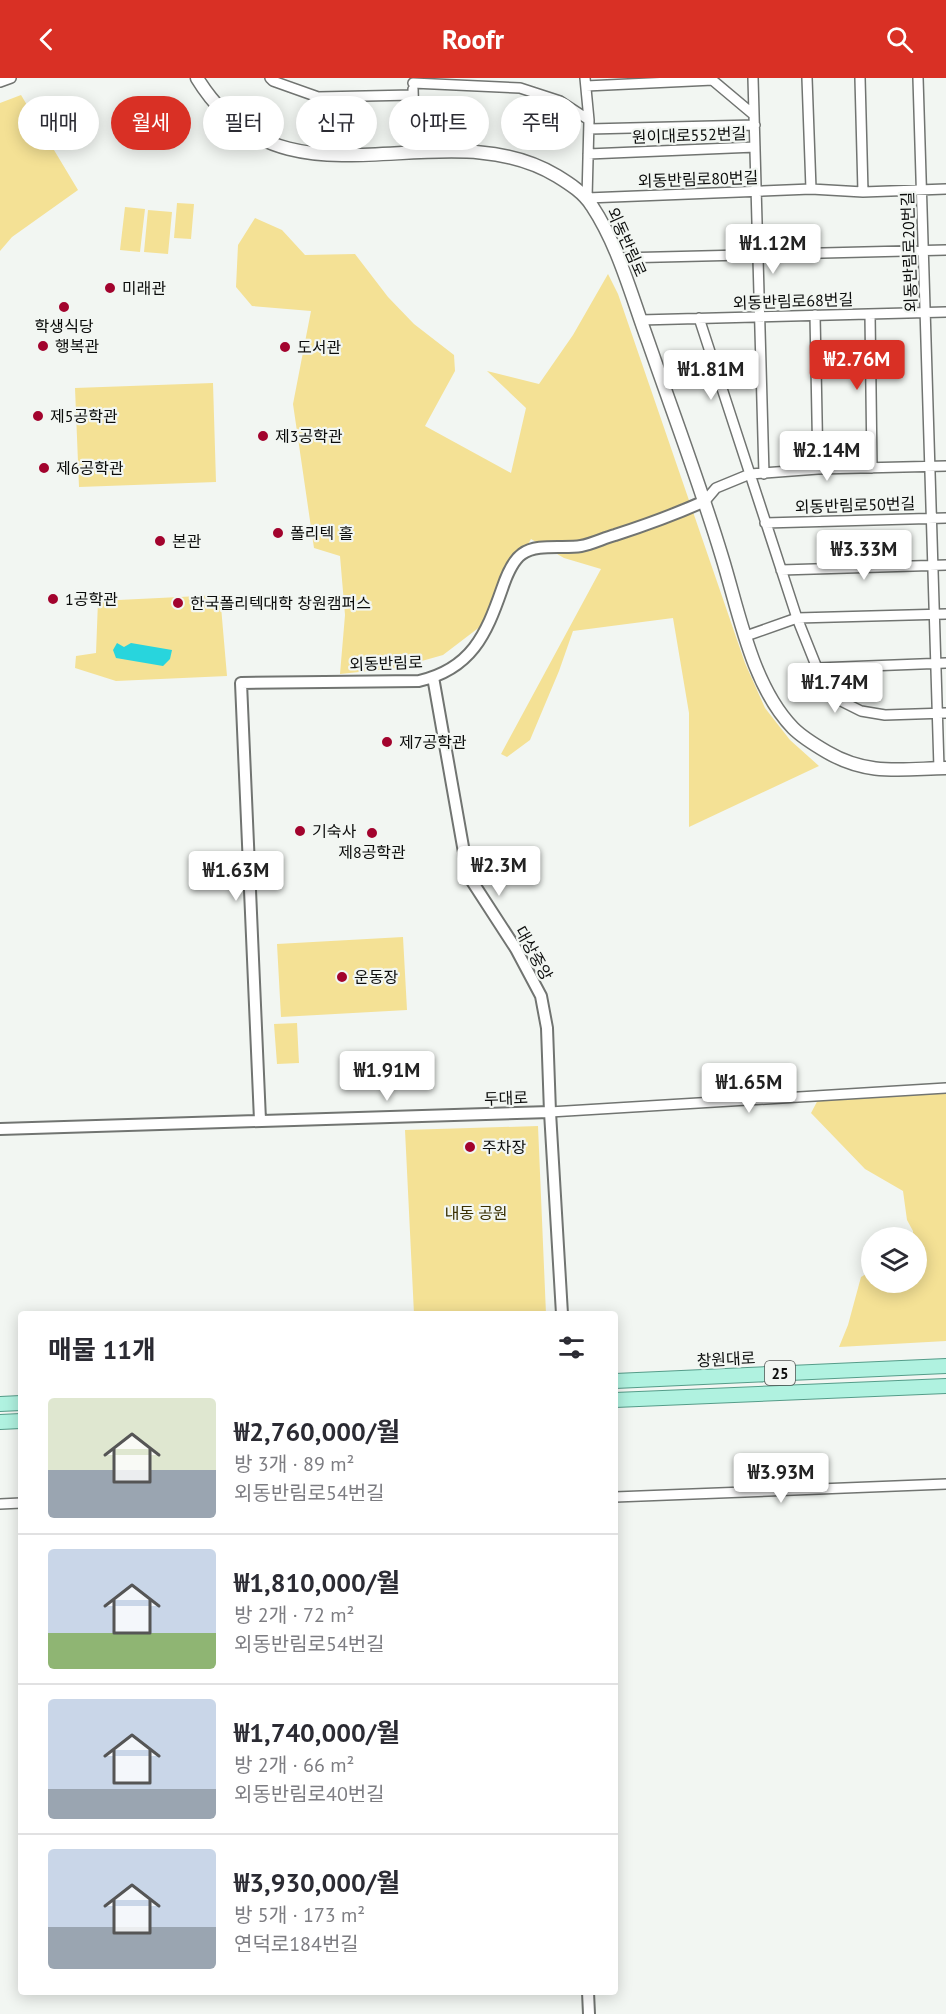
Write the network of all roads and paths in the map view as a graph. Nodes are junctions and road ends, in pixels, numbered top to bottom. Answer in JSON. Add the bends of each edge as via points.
{"nodes":[{"id":1,"x":11,"y":78,"type":"edge"},
{"id":2,"x":197,"y":78,"type":"edge"},
{"id":3,"x":270,"y":78,"type":"edge"},
{"id":4,"x":753,"y":78,"type":"edge"},
{"id":5,"x":807,"y":78,"type":"edge"},
{"id":6,"x":860,"y":78,"type":"edge"},
{"id":7,"x":918,"y":78,"type":"edge"},
{"id":8,"x":711,"y":79,"type":"edge"},
{"id":9,"x":413,"y":81,"type":"edge"},
{"id":10,"x":0,"y":82,"type":"edge"},
{"id":11,"x":585,"y":82,"type":"edge"},
{"id":12,"x":389,"y":96,"type":"edge"},
{"id":13,"x":413,"y":96,"type":"edge"},
{"id":14,"x":754,"y":115,"type":"junction"},
{"id":15,"x":589,"y":124,"type":"junction"},
{"id":16,"x":755,"y":125,"type":"junction"},
{"id":17,"x":755,"y":147,"type":"junction"},
{"id":18,"x":415,"y":152,"type":"joint"},
{"id":19,"x":588,"y":154,"type":"junction"},
{"id":20,"x":811,"y":189,"type":"junction"},
{"id":21,"x":946,"y":189,"type":"edge"},
{"id":22,"x":922,"y":190,"type":"junction"},
{"id":23,"x":756,"y":192,"type":"junction"},
{"id":24,"x":863,"y":192,"type":"junction"},
{"id":25,"x":587,"y":198,"type":"junction"},
{"id":26,"x":924,"y":250,"type":"junction"},
{"id":27,"x":946,"y":250,"type":"edge"},
{"id":28,"x":759,"y":255,"type":"junction"},
{"id":29,"x":619,"y":258,"type":"junction"},
{"id":30,"x":926,"y":312,"type":"junction"},
{"id":31,"x":946,"y":312,"type":"edge"},
{"id":32,"x":870,"y":314,"type":"junction"},
{"id":33,"x":815,"y":315,"type":"junction"},
{"id":34,"x":761,"y":317,"type":"junction"},
{"id":35,"x":699,"y":318,"type":"junction"},
{"id":36,"x":640,"y":320,"type":"junction"},
{"id":37,"x":946,"y":466,"type":"edge"},
{"id":38,"x":930,"y":467,"type":"junction"},
{"id":39,"x":872,"y":468,"type":"junction"},
{"id":40,"x":818,"y":469,"type":"junction"},
{"id":41,"x":750,"y":474,"type":"junction"},
{"id":42,"x":764,"y":474,"type":"junction"},
{"id":43,"x":705,"y":501,"type":"junction"},
{"id":44,"x":932,"y":518,"type":"junction"},
{"id":45,"x":946,"y":518,"type":"edge"},
{"id":46,"x":765,"y":523,"type":"junction"},
{"id":47,"x":933,"y":566,"type":"junction"},
{"id":48,"x":946,"y":566,"type":"edge"},
{"id":49,"x":781,"y":570,"type":"junction"},
{"id":50,"x":935,"y":614,"type":"junction"},
{"id":51,"x":946,"y":614,"type":"edge"},
{"id":52,"x":797,"y":618,"type":"junction"},
{"id":53,"x":746,"y":636,"type":"junction"},
{"id":54,"x":941,"y":663,"type":"edge"},
{"id":55,"x":817,"y":668,"type":"junction"},
{"id":56,"x":433,"y":677,"type":"junction"},
{"id":57,"x":942,"y":713,"type":"edge"},
{"id":58,"x":943,"y":768,"type":"edge"},
{"id":59,"x":946,"y":1088,"type":"edge"},
{"id":60,"x":550,"y":1112,"type":"junction"},
{"id":61,"x":260,"y":1120,"type":"junction"},
{"id":62,"x":0,"y":1129,"type":"edge"},
{"id":63,"x":562,"y":1311,"type":"edge"},
{"id":64,"x":946,"y":1366,"type":"edge"},
{"id":65,"x":618,"y":1381,"type":"edge"},
{"id":66,"x":946,"y":1386,"type":"edge"},
{"id":67,"x":618,"y":1400,"type":"edge"},
{"id":68,"x":18,"y":1403,"type":"edge"},
{"id":69,"x":0,"y":1404,"type":"edge"},
{"id":70,"x":18,"y":1421,"type":"edge"},
{"id":71,"x":0,"y":1422,"type":"edge"},
{"id":72,"x":946,"y":1484,"type":"edge"},
{"id":73,"x":618,"y":1497,"type":"edge"},
{"id":74,"x":18,"y":1503,"type":"edge"},
{"id":75,"x":0,"y":1504,"type":"edge"},
{"id":76,"x":588,"y":1995,"type":"edge"},
{"id":77,"x":589,"y":2014,"type":"edge"}],
"edges":[{"from":1,"to":10,"type":"street"},
{"from":2,"to":18,"type":"main road","name":"외동반림로","via":[[229,117],[261,139],[295,152],[339,156]]},
{"from":3,"to":12,"type":"street","via":[[318,97]]},
{"from":4,"to":14,"type":"street"},
{"from":5,"to":20,"type":"street"},
{"from":6,"to":24,"type":"street"},
{"from":7,"to":22,"type":"street","name":"외동반림로20번길"},
{"from":8,"to":11,"type":"street","name":"원이대로552번길"},
{"from":8,"to":14,"type":"street","name":"원이대로552번길"},
{"from":9,"to":13,"type":"street"},
{"from":9,"to":15,"type":"street","via":[[520,88],[560,100]]},
{"from":11,"to":15,"type":"street","name":"원이대로552번길"},
{"from":14,"to":16,"type":"street"},
{"from":15,"to":16,"type":"street","name":"원이대로552번길"},
{"from":15,"to":19,"type":"street","name":"원이대로552번길"},
{"from":16,"to":17,"type":"street"},
{"from":17,"to":19,"type":"street","name":"원이대로552번길"},
{"from":17,"to":23,"type":"street"},
{"from":18,"to":25,"type":"main road","name":"외동반림로","via":[[512,156],[544,168]]},
{"from":19,"to":25,"type":"street","name":"원이대로552번길"},
{"from":20,"to":23,"type":"street","name":"외동반림로80번길"},
{"from":20,"to":24,"type":"street","name":"외동반림로80번길"},
{"from":21,"to":22,"type":"street","name":"외동반림로80번길"},
{"from":22,"to":24,"type":"street","name":"외동반림로80번길"},
{"from":22,"to":26,"type":"street","name":"외동반림로20번길"},
{"from":23,"to":25,"type":"street","name":"외동반림로80번길"},
{"from":23,"to":28,"type":"street"},
{"from":25,"to":29,"type":"main road","name":"외동반림로"},
{"from":26,"to":27,"type":"street"},
{"from":26,"to":28,"type":"street"},
{"from":26,"to":30,"type":"street","name":"외동반림로20번길"},
{"from":28,"to":29,"type":"street"},
{"from":28,"to":34,"type":"street"},
{"from":29,"to":36,"type":"main road","name":"외동반림로"},
{"from":30,"to":31,"type":"street","name":"외동반림로68번길"},
{"from":30,"to":32,"type":"street","name":"외동반림로68번길"},
{"from":30,"to":38,"type":"street","name":"외동반림로20번길"},
{"from":32,"to":33,"type":"street","name":"외동반림로68번길"},
{"from":32,"to":39,"type":"street"},
{"from":33,"to":34,"type":"street","name":"외동반림로68번길"},
{"from":33,"to":40,"type":"street"},
{"from":34,"to":35,"type":"street","name":"외동반림로68번길"},
{"from":34,"to":42,"type":"street"},
{"from":35,"to":36,"type":"street","name":"외동반림로68번길"},
{"from":35,"to":41,"type":"street"},
{"from":36,"to":43,"type":"main road","name":"외동반림로"},
{"from":37,"to":38,"type":"street"},
{"from":38,"to":39,"type":"street"},
{"from":38,"to":44,"type":"street","name":"외동반림로20번길"},
{"from":39,"to":40,"type":"street"},
{"from":40,"to":42,"type":"street"},
{"from":41,"to":42,"type":"street"},
{"from":41,"to":43,"type":"street","via":[[716,488]]},
{"from":41,"to":46,"type":"street"},
{"from":43,"to":53,"type":"main road","name":"외동반림로"},
{"from":43,"to":56,"type":"street","name":"외동반림로","via":[[667,518],[581,546],[531,549],[521,554],[508,573],[477,646],[459,664]]},
{"from":44,"to":45,"type":"street","name":"외동반림로50번길"},
{"from":44,"to":46,"type":"street","name":"외동반림로50번길"},
{"from":44,"to":47,"type":"street","name":"외동반림로20번길"},
{"from":46,"to":49,"type":"street"},
{"from":47,"to":48,"type":"street"},
{"from":47,"to":49,"type":"street"},
{"from":47,"to":50,"type":"street","name":"외동반림로20번길"},
{"from":49,"to":52,"type":"street"},
{"from":50,"to":51,"type":"street"},
{"from":50,"to":52,"type":"street"},
{"from":50,"to":54,"type":"street","name":"외동반림로20번길"},
{"from":52,"to":53,"type":"street"},
{"from":52,"to":55,"type":"street"},
{"from":53,"to":58,"type":"main road","name":"외동반림로","via":[[755,664],[780,712],[795,730],[818,747],[863,768]]},
{"from":54,"to":55,"type":"street"},
{"from":54,"to":57,"type":"street","name":"외동반림로20번길"},
{"from":55,"to":57,"type":"street","via":[[839,700],[861,711],[885,715]]},
{"from":56,"to":60,"type":"street","name":"대상중앙","via":[[468,875],[516,949],[540,996],[548,1028]]},
{"from":56,"to":61,"type":"street","name":"외동반림로","via":[[418,681],[241,683]]},
{"from":57,"to":58,"type":"street","name":"외동반림로20번길"},
{"from":59,"to":60,"type":"street"},
{"from":60,"to":61,"type":"street","name":"두대로"},
{"from":60,"to":63,"type":"street","name":"두대로"},
{"from":61,"to":62,"type":"street","name":"두대로"},
{"from":64,"to":65,"type":"main road","name":"창원대로","number":"25"},
{"from":66,"to":67,"type":"main road","number":"25"},
{"from":68,"to":69,"type":"main road"},
{"from":70,"to":71,"type":"main road"},
{"from":72,"to":73,"type":"street"},
{"from":74,"to":75,"type":"street"},
{"from":76,"to":77,"type":"street"}]}
